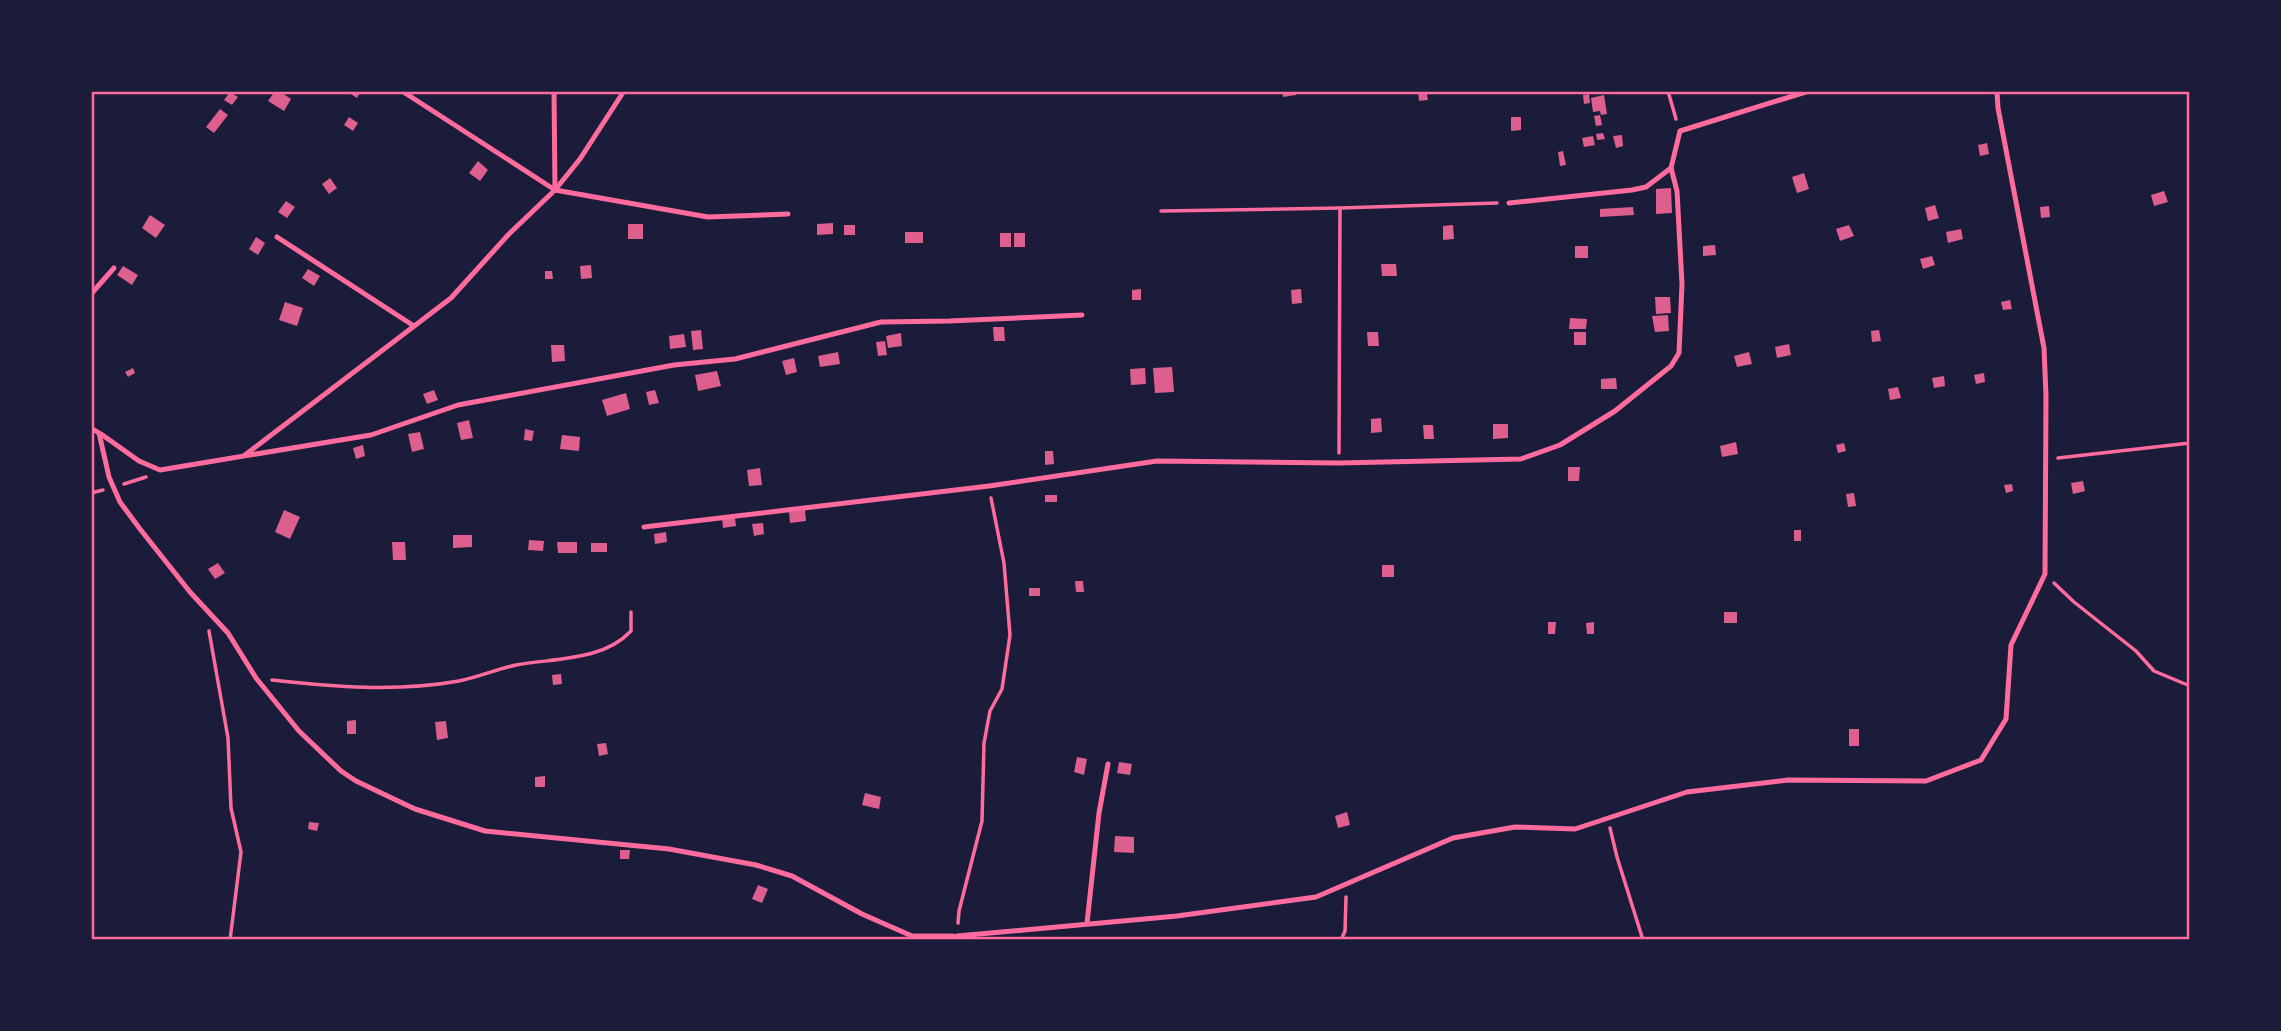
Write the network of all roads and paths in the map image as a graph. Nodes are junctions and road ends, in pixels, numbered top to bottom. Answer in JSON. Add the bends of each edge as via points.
{"nodes":[{"id":1,"x":401,"y":91,"type":"edge"},
{"id":2,"x":554,"y":91,"type":"edge"},
{"id":3,"x":624,"y":91,"type":"edge"},
{"id":4,"x":1668,"y":91,"type":"edge"},
{"id":5,"x":1809,"y":91,"type":"edge"},
{"id":6,"x":1997,"y":91,"type":"edge"},
{"id":7,"x":1680,"y":131,"type":"junction"},
{"id":8,"x":1671,"y":168,"type":"junction"},
{"id":9,"x":555,"y":190,"type":"junction"},
{"id":10,"x":1510,"y":203,"type":"joint"},
{"id":11,"x":1339,"y":208,"type":"junction"},
{"id":12,"x":1161,"y":211,"type":"dead end"},
{"id":13,"x":788,"y":214,"type":"dead end"},
{"id":14,"x":277,"y":237,"type":"dead end"},
{"id":15,"x":114,"y":268,"type":"dead end"},
{"id":16,"x":91,"y":294,"type":"edge"},
{"id":17,"x":1082,"y":314,"type":"dead end"},
{"id":18,"x":414,"y":326,"type":"junction"},
{"id":19,"x":91,"y":428,"type":"edge"},
{"id":20,"x":99,"y":433,"type":"junction"},
{"id":21,"x":2190,"y":443,"type":"edge"},
{"id":22,"x":242,"y":457,"type":"junction"},
{"id":23,"x":2046,"y":460,"type":"junction"},
{"id":24,"x":1339,"y":463,"type":"junction"},
{"id":25,"x":989,"y":486,"type":"junction"},
{"id":26,"x":644,"y":527,"type":"dead end"},
{"id":27,"x":2045,"y":574,"type":"junction"},
{"id":28,"x":205,"y":608,"type":"junction"},
{"id":29,"x":631,"y":612,"type":"dead end"},
{"id":30,"x":256,"y":678,"type":"junction"},
{"id":31,"x":2190,"y":686,"type":"edge"},
{"id":32,"x":1108,"y":764,"type":"dead end"},
{"id":33,"x":1608,"y":819,"type":"junction"},
{"id":34,"x":1347,"y":884,"type":"junction"},
{"id":35,"x":1087,"y":923,"type":"junction"},
{"id":36,"x":957,"y":936,"type":"junction"},
{"id":37,"x":230,"y":940,"type":"edge"},
{"id":38,"x":948,"y":940,"type":"edge"},
{"id":39,"x":1341,"y":940,"type":"edge"},
{"id":40,"x":1643,"y":940,"type":"edge"}],
"edges":[{"from":1,"to":9,"type":"lane"},
{"from":2,"to":9,"type":"lane"},
{"from":3,"to":9,"type":"lane"},
{"from":4,"to":7,"type":"path"},
{"from":5,"to":7,"type":"lane"},
{"from":6,"to":23,"type":"lane","via":[[2044,348]]},
{"from":7,"to":8,"type":"lane"},
{"from":8,"to":10,"type":"lane","via":[[1646,187]]},
{"from":8,"to":24,"type":"lane","via":[[1677,191],[1682,284],[1679,353],[1671,366],[1615,411],[1560,445],[1521,459]]},
{"from":9,"to":13,"type":"lane","via":[[708,217]]},
{"from":9,"to":18,"type":"lane","via":[[451,298]]},
{"from":10,"to":11,"type":"path"},
{"from":11,"to":12,"type":"path"},
{"from":11,"to":24,"type":"path"},
{"from":14,"to":18,"type":"lane"},
{"from":15,"to":16,"type":"lane"},
{"from":17,"to":22,"type":"lane","via":[[881,322],[735,359],[674,365],[458,405],[371,435]]},
{"from":18,"to":22,"type":"lane"},
{"from":19,"to":20,"type":"lane"},
{"from":20,"to":22,"type":"lane","via":[[160,470]]},
{"from":20,"to":28,"type":"lane","via":[[120,502]]},
{"from":21,"to":23,"type":"path"},
{"from":23,"to":27,"type":"lane"},
{"from":24,"to":25,"type":"lane","via":[[1157,461]]},
{"from":25,"to":26,"type":"lane"},
{"from":25,"to":36,"type":"path","via":[[1004,563],[1010,635],[1002,689],[990,711],[984,743],[982,821]]},
{"from":27,"to":31,"type":"path","via":[[2154,671]]},
{"from":27,"to":33,"type":"lane","via":[[2011,645],[2006,719],[1981,760],[1926,781],[1788,780],[1687,792]]},
{"from":28,"to":30,"type":"lane","via":[[228,633]]},
{"from":28,"to":37,"type":"path","via":[[228,738],[231,808],[241,852]]},
{"from":29,"to":30,"type":"path","via":[[631,631],[607,650],[460,681],[404,688]]},
{"from":30,"to":36,"type":"lane","via":[[299,732],[341,771],[415,809],[485,831],[669,849],[756,865],[792,876],[912,936]]},
{"from":32,"to":35,"type":"lane"},
{"from":33,"to":34,"type":"lane","via":[[1575,830],[1515,827],[1453,838]]},
{"from":33,"to":40,"type":"path"},
{"from":34,"to":35,"type":"lane","via":[[1316,897]]},
{"from":34,"to":39,"type":"path"},
{"from":35,"to":36,"type":"lane"},
{"from":36,"to":38,"type":"lane"}]}
